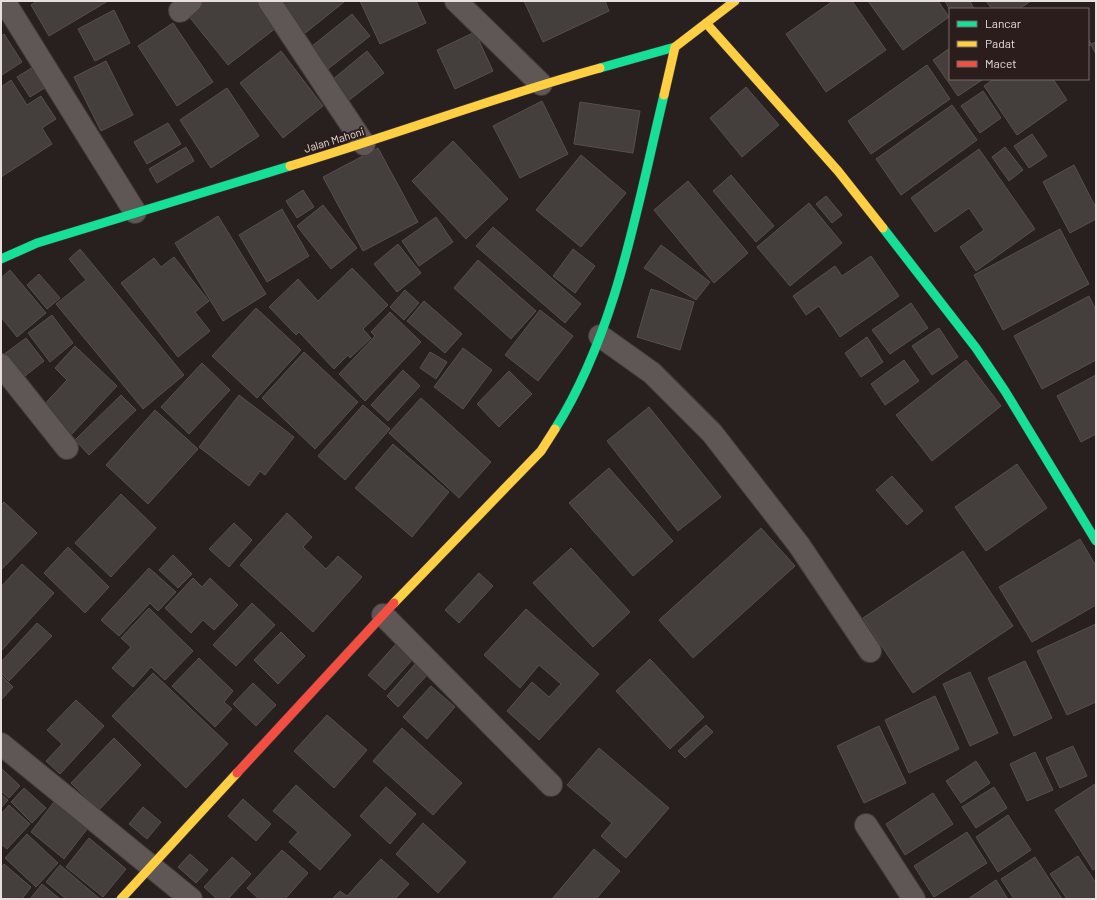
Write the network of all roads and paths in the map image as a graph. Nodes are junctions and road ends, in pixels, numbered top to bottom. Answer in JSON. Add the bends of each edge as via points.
{"nodes":[{"id":1,"x":4,"y":1,"type":"edge"},
{"id":2,"x":269,"y":1,"type":"edge"},
{"id":3,"x":456,"y":1,"type":"edge"},
{"id":4,"x":735,"y":1,"type":"edge"},
{"id":5,"x":706,"y":23,"type":"junction"},
{"id":6,"x":675,"y":47,"type":"junction"},
{"id":7,"x":541,"y":84,"type":"junction"},
{"id":8,"x":364,"y":144,"type":"junction"},
{"id":9,"x":135,"y":212,"type":"junction"},
{"id":10,"x":1,"y":259,"type":"edge"},
{"id":11,"x":600,"y":336,"type":"junction"},
{"id":12,"x":1,"y":365,"type":"edge"},
{"id":13,"x":67,"y":448,"type":"dead end"},
{"id":14,"x":1096,"y":541,"type":"edge"},
{"id":15,"x":383,"y":615,"type":"junction"},
{"id":16,"x":870,"y":651,"type":"dead end"},
{"id":17,"x":1,"y":744,"type":"edge"},
{"id":18,"x":551,"y":785,"type":"dead end"},
{"id":19,"x":866,"y":825,"type":"dead end"},
{"id":20,"x":150,"y":867,"type":"junction"},
{"id":21,"x":121,"y":899,"type":"edge"},
{"id":22,"x":191,"y":899,"type":"edge"},
{"id":23,"x":914,"y":899,"type":"edge"}],
"edges":[{"from":1,"to":9,"type":"street"},
{"from":2,"to":8,"type":"street"},
{"from":3,"to":7,"type":"street"},
{"from":4,"to":5,"type":"street"},
{"from":5,"to":6,"type":"street"},
{"from":5,"to":14,"type":"street","via":[[838,171],[976,348]]},
{"from":6,"to":7,"type":"street","name":"Jalan Mahoni"},
{"from":6,"to":11,"type":"street","via":[[621,275]]},
{"from":7,"to":8,"type":"street","name":"Jalan Mahoni"},
{"from":8,"to":9,"type":"street","name":"Jalan Mahoni"},
{"from":9,"to":10,"type":"street","name":"Jalan Mahoni","via":[[37,243]]},
{"from":11,"to":15,"type":"street","via":[[579,385],[541,451]]},
{"from":11,"to":16,"type":"street","via":[[652,373],[712,433],[799,544]]},
{"from":12,"to":13,"type":"street"},
{"from":15,"to":18,"type":"street"},
{"from":15,"to":20,"type":"street"},
{"from":17,"to":20,"type":"street"},
{"from":19,"to":23,"type":"street"},
{"from":20,"to":21,"type":"street"},
{"from":20,"to":22,"type":"street"}]}
